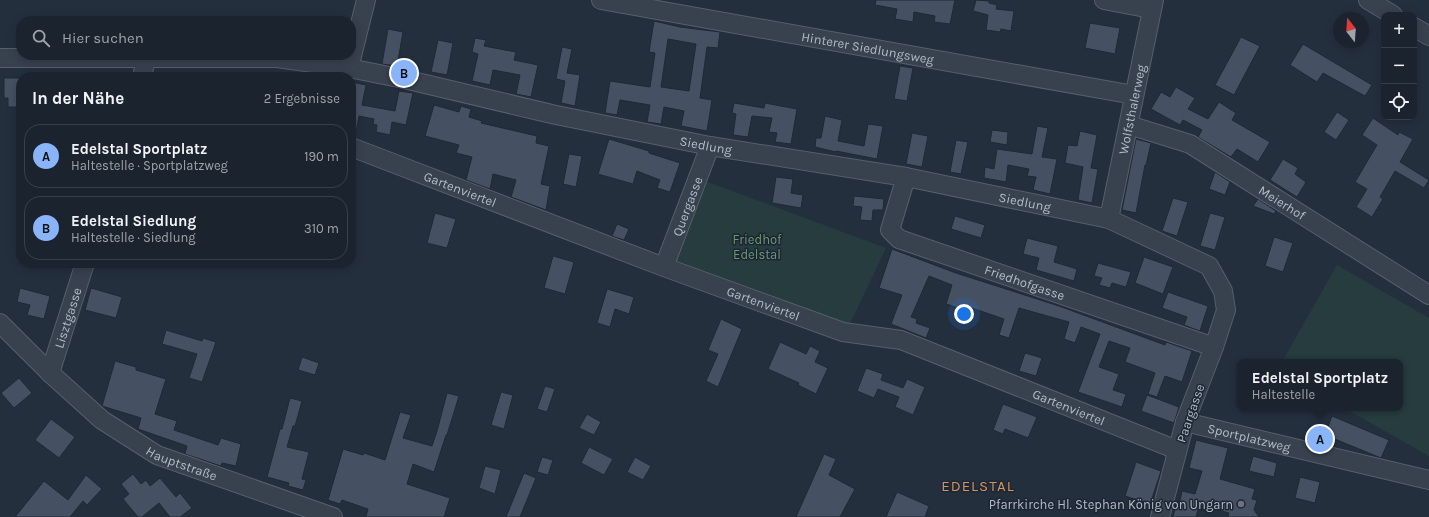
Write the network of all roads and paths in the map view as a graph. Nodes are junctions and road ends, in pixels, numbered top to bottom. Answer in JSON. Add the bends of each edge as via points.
{"nodes":[{"id":1,"x":366,"y":0,"type":"edge"},
{"id":2,"x":601,"y":0,"type":"edge"},
{"id":3,"x":1104,"y":0,"type":"edge"},
{"id":4,"x":1368,"y":0,"type":"edge"},
{"id":5,"x":1153,"y":4,"type":"edge"},
{"id":6,"x":1388,"y":12,"type":"edge"},
{"id":7,"x":1417,"y":29,"type":"edge"},
{"id":8,"x":1429,"y":36,"type":"edge"},
{"id":9,"x":356,"y":38,"type":"edge"},
{"id":10,"x":0,"y":58,"type":"edge"},
{"id":11,"x":16,"y":58,"type":"edge"},
{"id":12,"x":146,"y":60,"type":"edge"},
{"id":13,"x":291,"y":60,"type":"edge"},
{"id":14,"x":350,"y":60,"type":"edge"},
{"id":15,"x":348,"y":68,"type":"junction"},
{"id":16,"x":143,"y":72,"type":"edge"},
{"id":17,"x":1134,"y":95,"type":"junction"},
{"id":18,"x":1129,"y":125,"type":"junction"},
{"id":19,"x":710,"y":146,"type":"junction"},
{"id":20,"x":356,"y":149,"type":"edge"},
{"id":21,"x":906,"y":177,"type":"junction"},
{"id":22,"x":1109,"y":219,"type":"junction"},
{"id":23,"x":664,"y":267,"type":"junction"},
{"id":24,"x":83,"y":268,"type":"edge"},
{"id":25,"x":1429,"y":295,"type":"edge"},
{"id":26,"x":1226,"y":310,"type":"joint"},
{"id":27,"x":0,"y":323,"type":"edge"},
{"id":28,"x":1214,"y":347,"type":"junction"},
{"id":29,"x":50,"y":373,"type":"junction"},
{"id":30,"x":1185,"y":422,"type":"junction"},
{"id":31,"x":1177,"y":450,"type":"junction"},
{"id":32,"x":1429,"y":480,"type":"edge"},
{"id":33,"x":333,"y":517,"type":"edge"},
{"id":34,"x":1160,"y":517,"type":"edge"}],
"edges":[{"from":1,"to":9,"type":"street"},
{"from":2,"to":17,"type":"street","name":"Hinterer Siedlungsweg"},
{"from":3,"to":5,"type":"street"},
{"from":4,"to":6,"type":"street"},
{"from":5,"to":17,"type":"street","name":"Wolfsthalerweg"},
{"from":7,"to":8,"type":"street"},
{"from":10,"to":11,"type":"street","name":"Siedlung"},
{"from":12,"to":16,"type":"street"},
{"from":13,"to":15,"type":"street","name":"Siedlung"},
{"from":14,"to":15,"type":"street"},
{"from":15,"to":19,"type":"street","name":"Siedlung","via":[[556,115]]},
{"from":17,"to":18,"type":"street","name":"Wolfsthalerweg"},
{"from":18,"to":22,"type":"street","name":"Wolfsthalerweg"},
{"from":18,"to":25,"type":"street","name":"Meierhof","via":[[1190,144]]},
{"from":19,"to":21,"type":"street","name":"Siedlung"},
{"from":19,"to":23,"type":"street","name":"Quergasse"},
{"from":20,"to":23,"type":"street","name":"Gartenviertel"},
{"from":21,"to":22,"type":"street","name":"Siedlung"},
{"from":21,"to":28,"type":"street","name":"Friedhofgasse","via":[[890,230],[899,239]]},
{"from":22,"to":26,"type":"street","name":"Siedlung","via":[[1209,266],[1224,291]]},
{"from":23,"to":31,"type":"street","name":"Gartenviertel","via":[[843,332],[901,340]]},
{"from":24,"to":29,"type":"street","name":"Lisztgasse"},
{"from":26,"to":28,"type":"street","name":"Paargasse"},
{"from":27,"to":29,"type":"street","name":"Hauptstraße"},
{"from":28,"to":30,"type":"street","name":"Paargasse"},
{"from":29,"to":33,"type":"street","name":"Hauptstraße","via":[[102,420],[157,455]]},
{"from":30,"to":31,"type":"street","name":"Paargasse"},
{"from":30,"to":32,"type":"street","name":"Sportplatzweg"},
{"from":31,"to":34,"type":"street","name":"Paargasse"}]}
